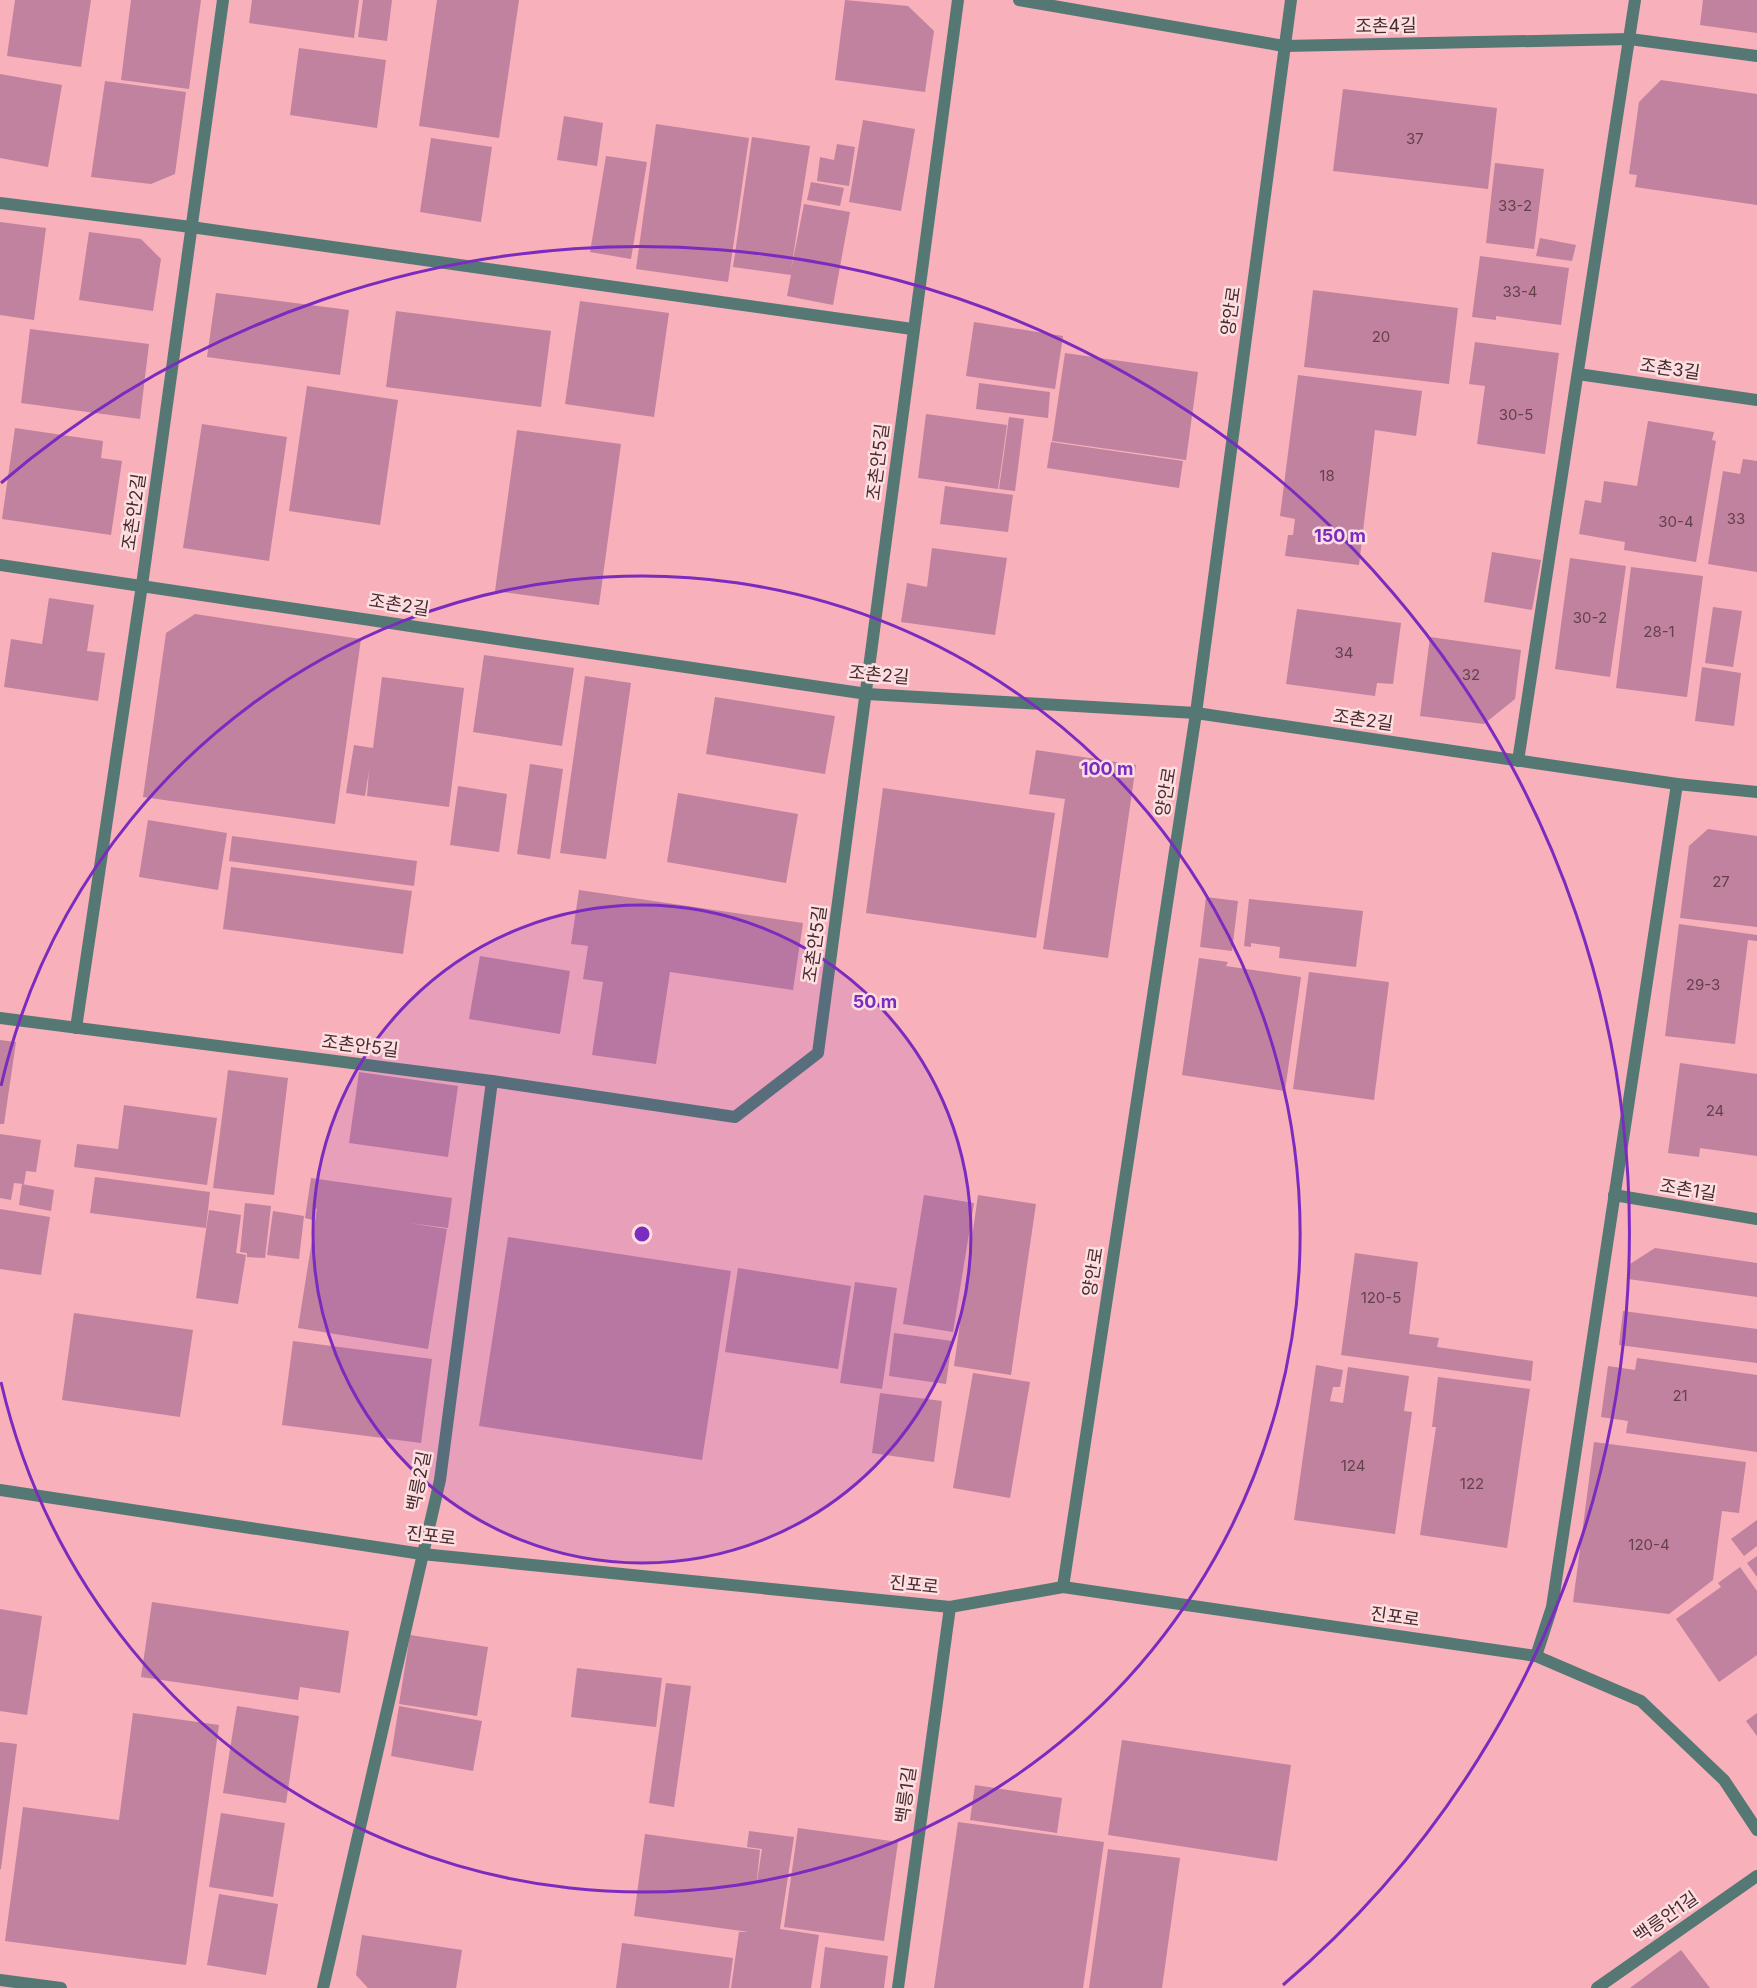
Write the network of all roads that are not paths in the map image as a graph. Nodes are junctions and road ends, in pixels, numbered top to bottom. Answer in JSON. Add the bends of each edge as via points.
{"nodes":[{"id":1,"x":223,"y":0,"type":"edge"},
{"id":2,"x":958,"y":0,"type":"edge"},
{"id":3,"x":1019,"y":0,"type":"edge"},
{"id":4,"x":1291,"y":0,"type":"edge"},
{"id":5,"x":1635,"y":0,"type":"edge"},
{"id":6,"x":1630,"y":39,"type":"junction"},
{"id":7,"x":1284,"y":46,"type":"junction"},
{"id":8,"x":1757,"y":56,"type":"edge"},
{"id":9,"x":0,"y":203,"type":"edge"},
{"id":10,"x":191,"y":227,"type":"junction"},
{"id":11,"x":912,"y":330,"type":"junction"},
{"id":12,"x":1578,"y":374,"type":"junction"},
{"id":13,"x":1757,"y":400,"type":"edge"},
{"id":14,"x":0,"y":565,"type":"edge"},
{"id":15,"x":142,"y":585,"type":"junction"},
{"id":16,"x":867,"y":694,"type":"junction"},
{"id":17,"x":1196,"y":713,"type":"junction"},
{"id":18,"x":1518,"y":761,"type":"junction"},
{"id":19,"x":1677,"y":783,"type":"junction"},
{"id":20,"x":1757,"y":792,"type":"edge"},
{"id":21,"x":0,"y":1018,"type":"edge"},
{"id":22,"x":76,"y":1028,"type":"junction"},
{"id":23,"x":492,"y":1081,"type":"junction"},
{"id":24,"x":1614,"y":1196,"type":"junction"},
{"id":25,"x":1757,"y":1219,"type":"edge"},
{"id":26,"x":0,"y":1490,"type":"edge"},
{"id":27,"x":422,"y":1554,"type":"junction"},
{"id":28,"x":1063,"y":1587,"type":"junction"},
{"id":29,"x":950,"y":1606,"type":"junction"},
{"id":30,"x":1536,"y":1656,"type":"junction"},
{"id":31,"x":1757,"y":1830,"type":"edge"},
{"id":32,"x":1757,"y":1876,"type":"edge"},
{"id":33,"x":0,"y":1980,"type":"edge"},
{"id":34,"x":61,"y":1988,"type":"edge"},
{"id":35,"x":323,"y":1988,"type":"edge"},
{"id":36,"x":898,"y":1988,"type":"edge"},
{"id":37,"x":1597,"y":1988,"type":"edge"}],
"edges":[{"from":1,"to":10,"type":"street","name":"조촌안2길"},
{"from":2,"to":11,"type":"street","name":"조촌안5길"},
{"from":3,"to":7,"type":"street","name":"조촌4길"},
{"from":4,"to":7,"type":"street","name":"양안로"},
{"from":5,"to":6,"type":"street"},
{"from":6,"to":7,"type":"street","name":"조촌4길"},
{"from":6,"to":8,"type":"street","name":"조촌4길"},
{"from":6,"to":12,"type":"street"},
{"from":7,"to":17,"type":"street","name":"양안로"},
{"from":9,"to":10,"type":"street"},
{"from":10,"to":11,"type":"street"},
{"from":10,"to":15,"type":"street","name":"조촌안2길"},
{"from":11,"to":16,"type":"street","name":"조촌안5길"},
{"from":12,"to":13,"type":"street","name":"조촌3길"},
{"from":12,"to":18,"type":"street"},
{"from":14,"to":15,"type":"street","name":"조촌2길"},
{"from":15,"to":16,"type":"street","name":"조촌2길"},
{"from":15,"to":22,"type":"street","name":"조촌안2길"},
{"from":16,"to":17,"type":"street","name":"조촌2길"},
{"from":16,"to":23,"type":"street","name":"조촌안5길","via":[[818,1053],[735,1117]]},
{"from":17,"to":18,"type":"street","name":"조촌2길"},
{"from":17,"to":28,"type":"street","name":"양안로"},
{"from":18,"to":19,"type":"street","name":"조촌2길"},
{"from":19,"to":20,"type":"street","name":"조촌2길"},
{"from":19,"to":24,"type":"street"},
{"from":21,"to":22,"type":"street","name":"조촌안5길"},
{"from":22,"to":23,"type":"street","name":"조촌안5길"},
{"from":23,"to":27,"type":"street","name":"백릉2길","via":[[440,1480]]},
{"from":24,"to":25,"type":"street","name":"조촌1길"},
{"from":24,"to":30,"type":"street","via":[[1552,1607]]},
{"from":26,"to":27,"type":"street","name":"진포로"},
{"from":27,"to":29,"type":"street","name":"진포로"},
{"from":27,"to":35,"type":"street","name":"백릉2길"},
{"from":28,"to":29,"type":"street","name":"진포로"},
{"from":28,"to":30,"type":"street","name":"진포로"},
{"from":29,"to":36,"type":"street","name":"백릉1길"},
{"from":30,"to":31,"type":"street","name":"진포로","via":[[1641,1701],[1724,1780]]},
{"from":32,"to":37,"type":"street","name":"백릉안1길"},
{"from":33,"to":34,"type":"street"}]}
